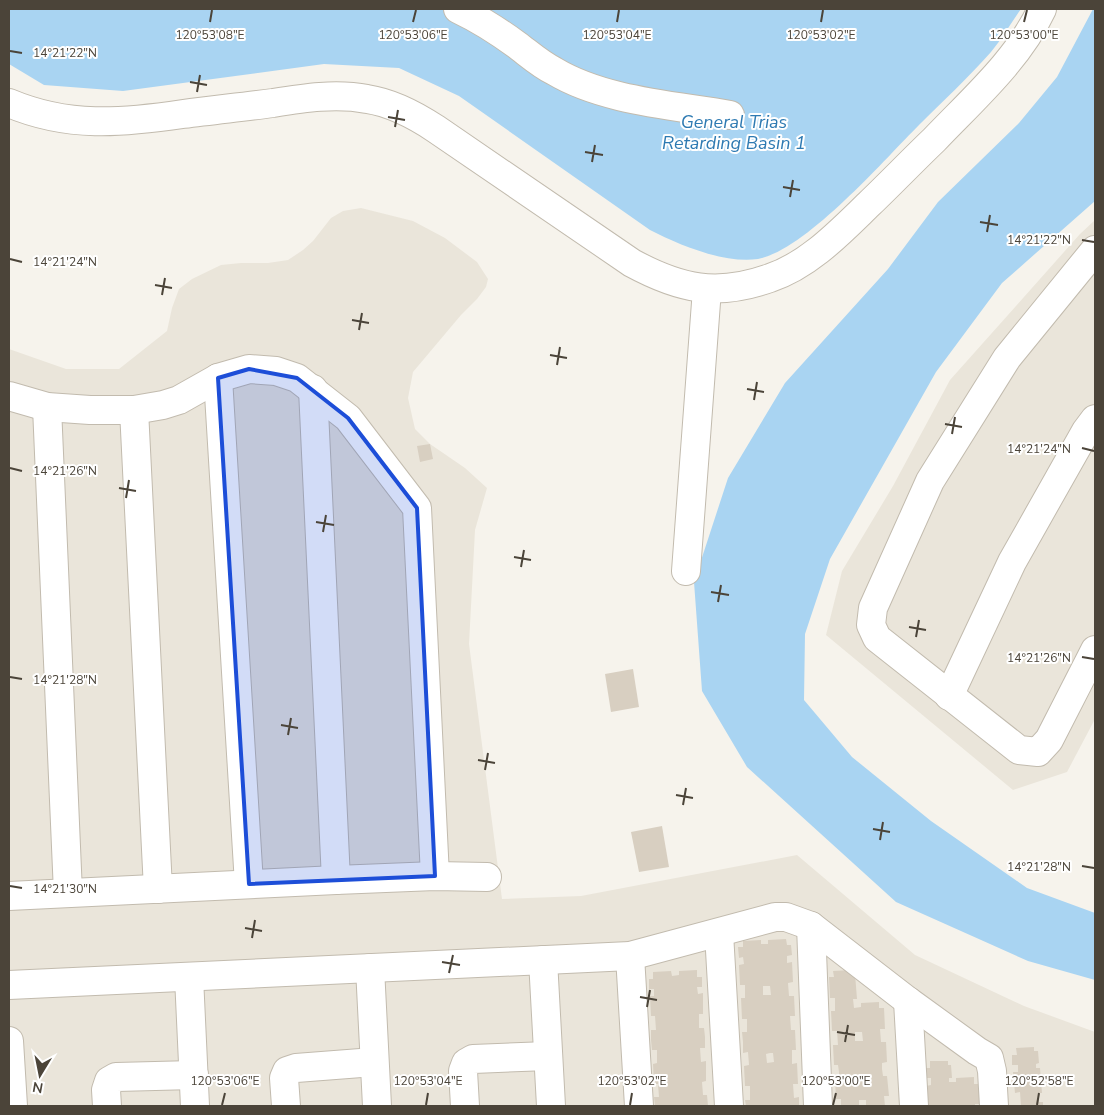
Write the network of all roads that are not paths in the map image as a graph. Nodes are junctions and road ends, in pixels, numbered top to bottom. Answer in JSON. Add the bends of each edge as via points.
{"nodes":[{"id":1,"x":458,"y":9,"type":"edge"},
{"id":2,"x":1042,"y":9,"type":"edge"},
{"id":3,"x":9,"y":103,"type":"edge"},
{"id":4,"x":730,"y":115,"type":"dead end"},
{"id":5,"x":1095,"y":250,"type":"edge"},
{"id":6,"x":707,"y":289,"type":"junction"},
{"id":7,"x":218,"y":378,"type":"junction"},
{"id":8,"x":313,"y":389,"type":"junction"},
{"id":9,"x":9,"y":396,"type":"edge"},
{"id":10,"x":47,"y":408,"type":"junction"},
{"id":11,"x":134,"y":410,"type":"junction"},
{"id":12,"x":1095,"y":419,"type":"edge"},
{"id":13,"x":686,"y":571,"type":"dead end"},
{"id":14,"x":1095,"y":650,"type":"edge"},
{"id":15,"x":949,"y":696,"type":"junction"},
{"id":16,"x":435,"y":876,"type":"junction"},
{"id":17,"x":487,"y":877,"type":"dead end"},
{"id":18,"x":336,"y":880,"type":"junction"},
{"id":19,"x":249,"y":884,"type":"junction"},
{"id":20,"x":158,"y":889,"type":"junction"},
{"id":21,"x":68,"y":893,"type":"junction"},
{"id":22,"x":9,"y":896,"type":"edge"},
{"id":23,"x":811,"y":926,"type":"junction"},
{"id":24,"x":719,"y":933,"type":"junction"},
{"id":25,"x":630,"y":956,"type":"junction"},
{"id":26,"x":543,"y":960,"type":"junction"},
{"id":27,"x":370,"y":968,"type":"junction"},
{"id":28,"x":189,"y":977,"type":"junction"},
{"id":29,"x":9,"y":985,"type":"edge"},
{"id":30,"x":908,"y":1001,"type":"junction"},
{"id":31,"x":9,"y":1040,"type":"edge"},
{"id":32,"x":548,"y":1056,"type":"junction"},
{"id":33,"x":374,"y":1062,"type":"junction"},
{"id":34,"x":194,"y":1075,"type":"junction"},
{"id":35,"x":13,"y":1106,"type":"edge"},
{"id":36,"x":107,"y":1106,"type":"edge"},
{"id":37,"x":195,"y":1106,"type":"edge"},
{"id":38,"x":286,"y":1106,"type":"edge"},
{"id":39,"x":376,"y":1106,"type":"edge"},
{"id":40,"x":465,"y":1106,"type":"edge"},
{"id":41,"x":551,"y":1106,"type":"edge"},
{"id":42,"x":638,"y":1106,"type":"edge"},
{"id":43,"x":729,"y":1106,"type":"edge"},
{"id":44,"x":818,"y":1106,"type":"edge"},
{"id":45,"x":914,"y":1106,"type":"edge"},
{"id":46,"x":994,"y":1106,"type":"edge"}],
"edges":[{"from":1,"to":4,"type":"street","via":[[554,72],[587,87],[628,98]]},
{"from":2,"to":6,"type":"street","via":[[1020,45],[998,72],[833,238],[806,260],[783,273],[740,286]]},
{"from":3,"to":6,"type":"street","via":[[61,119],[118,122],[304,98],[377,101],[410,113],[436,129],[632,263],[660,278]]},
{"from":5,"to":15,"type":"street","via":[[1007,358],[930,481],[873,608],[871,625],[877,638]]},
{"from":6,"to":13,"type":"street"},
{"from":7,"to":8,"type":"street","via":[[249,369],[276,371],[297,378]]},
{"from":7,"to":11,"type":"street","via":[[179,400]]},
{"from":7,"to":19,"type":"street"},
{"from":8,"to":16,"type":"street","via":[[348,418],[417,508]]},
{"from":8,"to":18,"type":"street"},
{"from":9,"to":10,"type":"street"},
{"from":10,"to":11,"type":"street"},
{"from":10,"to":21,"type":"street"},
{"from":11,"to":20,"type":"street"},
{"from":12,"to":15,"type":"street","via":[[1012,562]]},
{"from":14,"to":15,"type":"street","via":[[1049,740],[1038,752],[1019,750]]},
{"from":16,"to":17,"type":"street"},
{"from":16,"to":18,"type":"street"},
{"from":18,"to":19,"type":"street"},
{"from":19,"to":20,"type":"street"},
{"from":20,"to":21,"type":"street"},
{"from":21,"to":22,"type":"street"},
{"from":23,"to":24,"type":"street","via":[[786,917],[775,917]]},
{"from":23,"to":30,"type":"street"},
{"from":23,"to":44,"type":"street"},
{"from":24,"to":25,"type":"street"},
{"from":24,"to":43,"type":"street"},
{"from":25,"to":26,"type":"street"},
{"from":25,"to":42,"type":"street"},
{"from":26,"to":27,"type":"street"},
{"from":26,"to":32,"type":"street"},
{"from":27,"to":28,"type":"street"},
{"from":27,"to":33,"type":"street"},
{"from":28,"to":29,"type":"street"},
{"from":28,"to":34,"type":"street"},
{"from":30,"to":45,"type":"street"},
{"from":30,"to":46,"type":"street","via":[[989,1058]]},
{"from":31,"to":35,"type":"street"},
{"from":32,"to":40,"type":"street","via":[[473,1059],[463,1071]]},
{"from":32,"to":41,"type":"street"},
{"from":33,"to":38,"type":"street","via":[[288,1071],[284,1078]]},
{"from":33,"to":39,"type":"street"},
{"from":34,"to":36,"type":"street","via":[[116,1077],[109,1081],[106,1090]]},
{"from":34,"to":37,"type":"street"}]}
